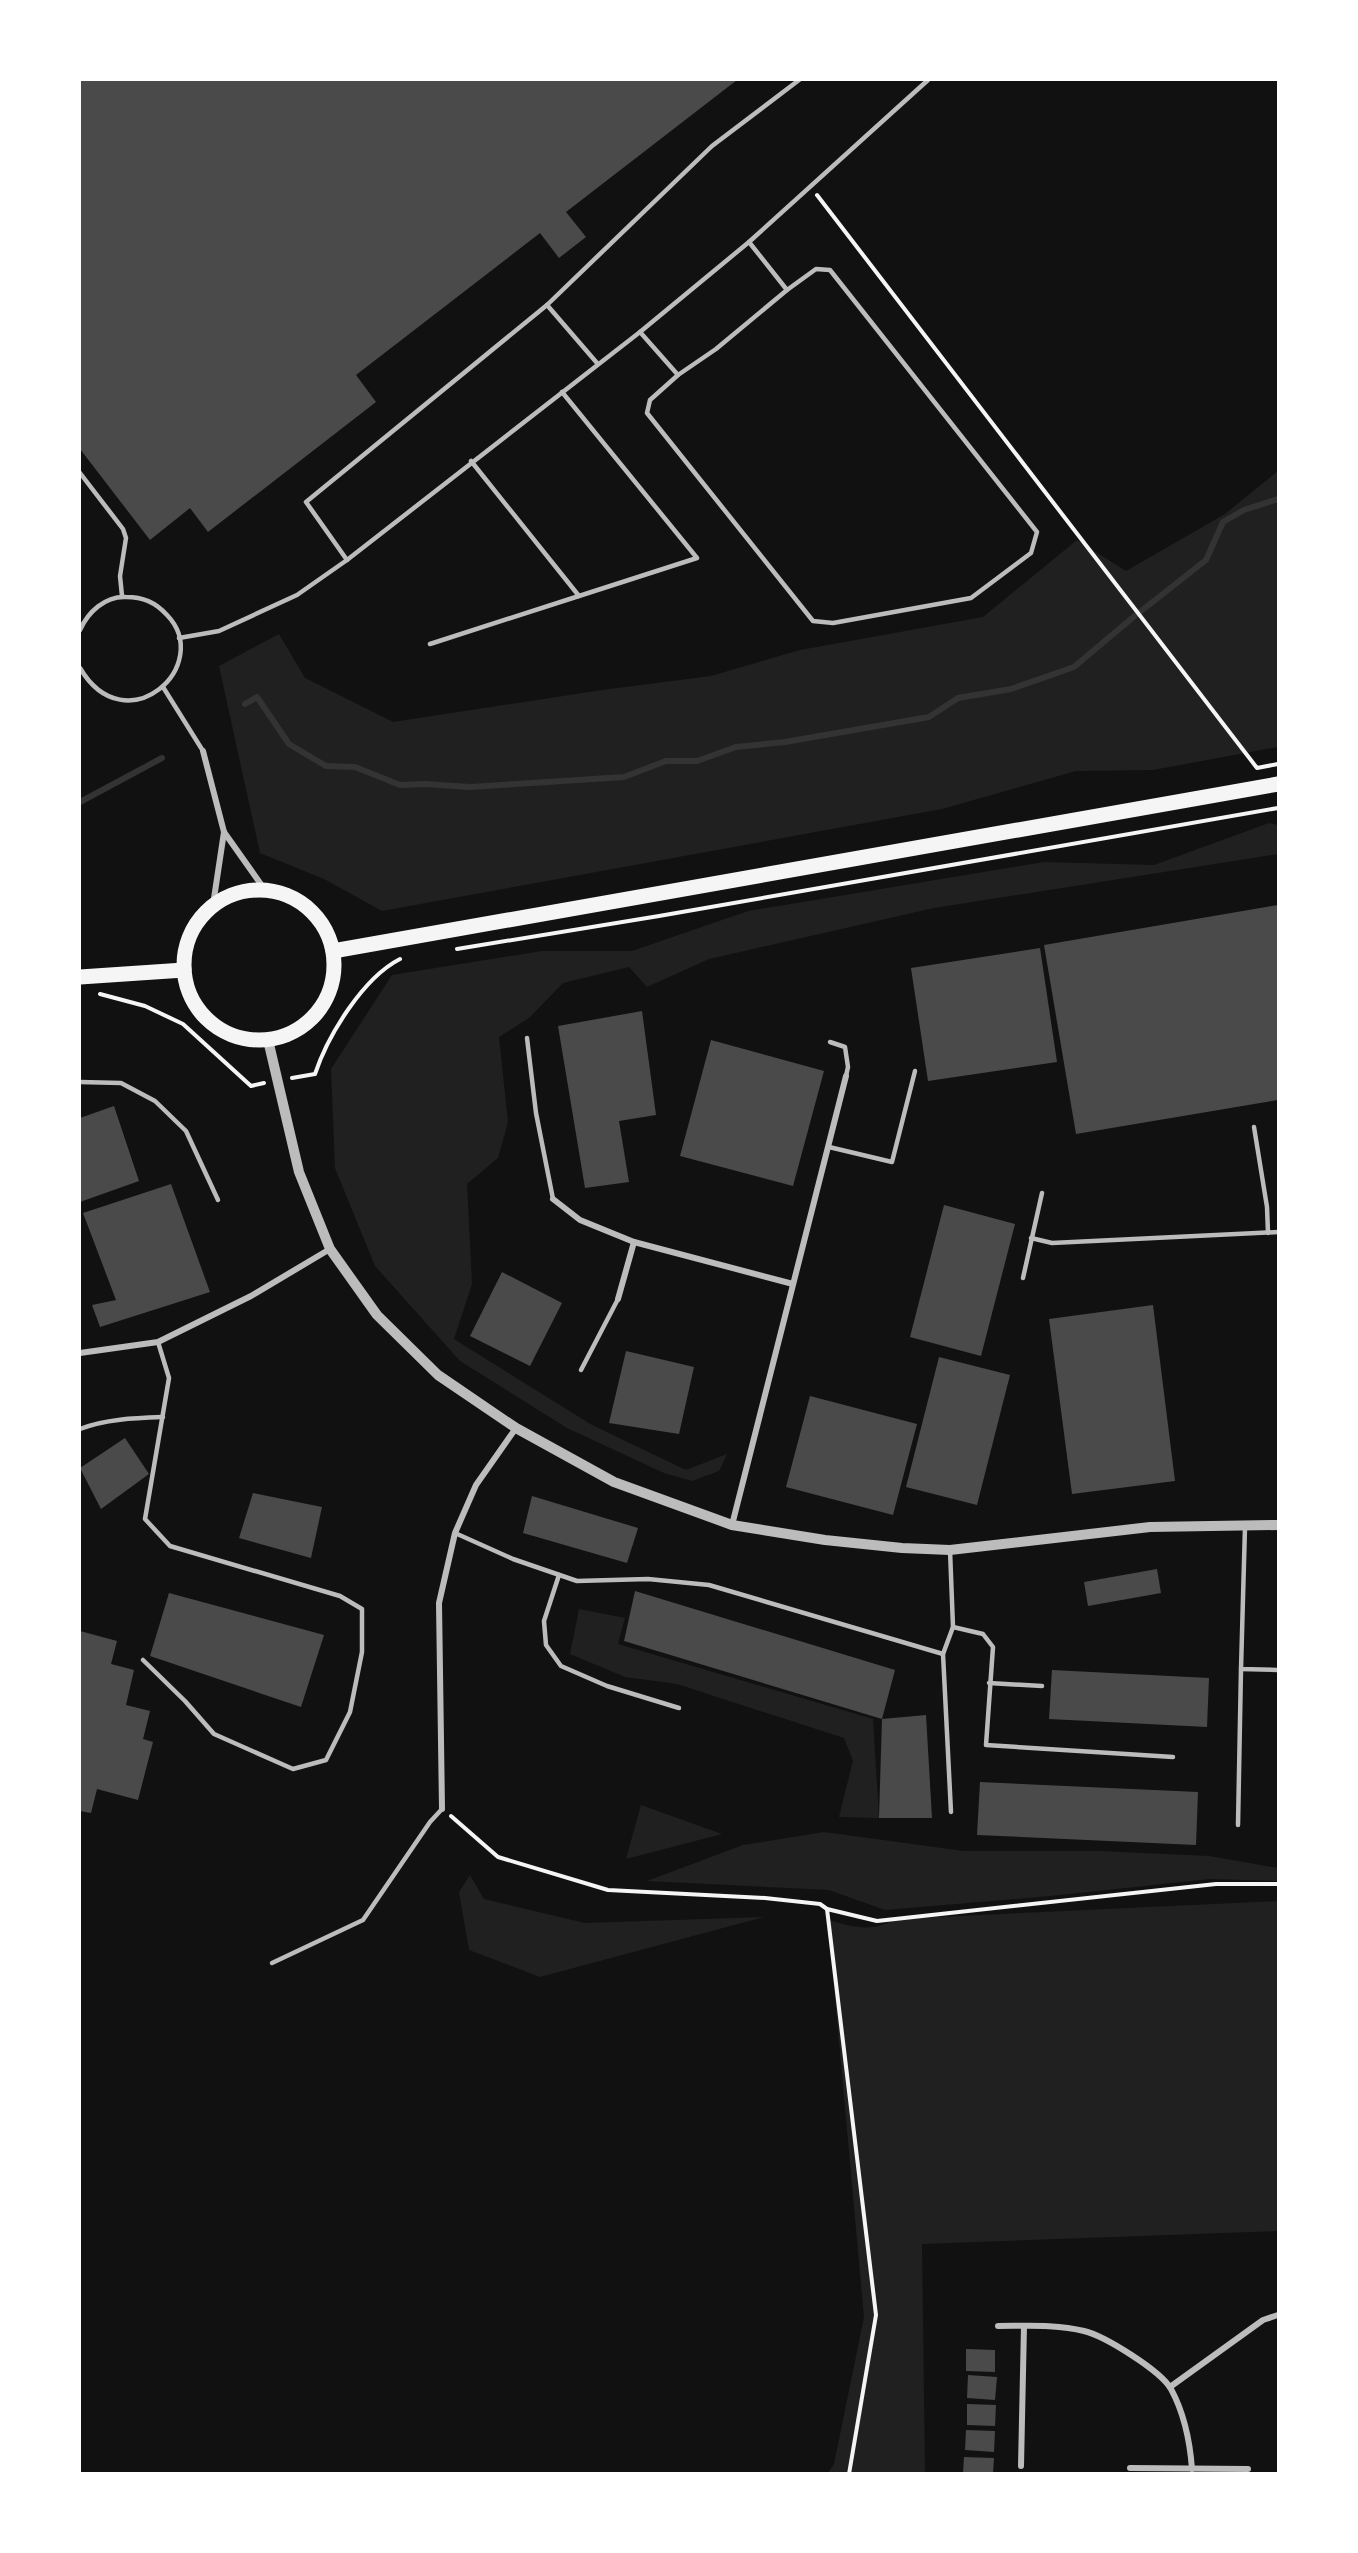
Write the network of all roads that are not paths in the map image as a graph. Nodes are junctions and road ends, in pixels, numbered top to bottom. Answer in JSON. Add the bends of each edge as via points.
{"nodes":[{"id":1,"x":799,"y":80,"type":"edge"},
{"id":2,"x":928,"y":80,"type":"edge"},
{"id":3,"x":750,"y":242,"type":"junction"},
{"id":4,"x":787,"y":290,"type":"junction"},
{"id":5,"x":547,"y":305,"type":"junction"},
{"id":6,"x":640,"y":332,"type":"junction"},
{"id":7,"x":597,"y":363,"type":"junction"},
{"id":8,"x":678,"y":375,"type":"junction"},
{"id":9,"x":562,"y":392,"type":"junction"},
{"id":10,"x":471,"y":461,"type":"junction"},
{"id":11,"x":80,"y":473,"type":"edge"},
{"id":12,"x":347,"y":560,"type":"junction"},
{"id":13,"x":122,"y":596,"type":"junction"},
{"id":14,"x":579,"y":596,"type":"junction"},
{"id":15,"x":80,"y":630,"type":"edge"},
{"id":16,"x":179,"y":638,"type":"junction"},
{"id":17,"x":430,"y":644,"type":"dead end"},
{"id":18,"x":80,"y":668,"type":"edge"},
{"id":19,"x":163,"y":687,"type":"junction"},
{"id":20,"x":203,"y":751,"type":"joint"},
{"id":21,"x":1278,"y":784,"type":"edge"},
{"id":22,"x":224,"y":832,"type":"junction"},
{"id":23,"x":265,"y":890,"type":"junction"},
{"id":24,"x":213,"y":905,"type":"junction"},
{"id":25,"x":333,"y":951,"type":"junction"},
{"id":26,"x":184,"y":970,"type":"junction"},
{"id":27,"x":80,"y":977,"type":"edge"},
{"id":28,"x":527,"y":1038,"type":"dead end"},
{"id":29,"x":268,"y":1040,"type":"junction"},
{"id":30,"x":830,"y":1042,"type":"dead end"},
{"id":31,"x":915,"y":1071,"type":"dead end"},
{"id":32,"x":846,"y":1076,"type":"joint"},
{"id":33,"x":80,"y":1082,"type":"edge"},
{"id":34,"x":1254,"y":1127,"type":"dead end"},
{"id":35,"x":829,"y":1148,"type":"junction"},
{"id":36,"x":1042,"y":1193,"type":"dead end"},
{"id":37,"x":553,"y":1199,"type":"joint"},
{"id":38,"x":218,"y":1200,"type":"dead end"},
{"id":39,"x":1278,"y":1232,"type":"edge"},
{"id":40,"x":1268,"y":1233,"type":"junction"},
{"id":41,"x":1031,"y":1238,"type":"junction"},
{"id":42,"x":634,"y":1242,"type":"junction"},
{"id":43,"x":330,"y":1249,"type":"junction"},
{"id":44,"x":1023,"y":1278,"type":"dead end"},
{"id":45,"x":793,"y":1284,"type":"junction"},
{"id":46,"x":618,"y":1299,"type":"joint"},
{"id":47,"x":158,"y":1342,"type":"junction"},
{"id":48,"x":80,"y":1353,"type":"edge"},
{"id":49,"x":581,"y":1371,"type":"dead end"},
{"id":50,"x":163,"y":1417,"type":"junction"},
{"id":51,"x":516,"y":1428,"type":"junction"},
{"id":52,"x":80,"y":1429,"type":"edge"},
{"id":53,"x":1245,"y":1524,"type":"junction"},
{"id":54,"x":732,"y":1525,"type":"junction"},
{"id":55,"x":1278,"y":1525,"type":"edge"},
{"id":56,"x":455,"y":1533,"type":"junction"},
{"id":57,"x":950,"y":1550,"type":"junction"},
{"id":58,"x":559,"y":1575,"type":"junction"},
{"id":59,"x":953,"y":1627,"type":"junction"},
{"id":60,"x":943,"y":1654,"type":"junction"},
{"id":61,"x":143,"y":1660,"type":"dead end"},
{"id":62,"x":1241,"y":1669,"type":"junction"},
{"id":63,"x":1278,"y":1670,"type":"edge"},
{"id":64,"x":989,"y":1683,"type":"junction"},
{"id":65,"x":1042,"y":1686,"type":"dead end"},
{"id":66,"x":679,"y":1708,"type":"dead end"},
{"id":67,"x":1173,"y":1757,"type":"dead end"},
{"id":68,"x":442,"y":1809,"type":"joint"},
{"id":69,"x":951,"y":1812,"type":"dead end"},
{"id":70,"x":1238,"y":1825,"type":"dead end"},
{"id":71,"x":272,"y":1963,"type":"dead end"},
{"id":72,"x":1278,"y":2315,"type":"edge"},
{"id":73,"x":998,"y":2326,"type":"dead end"},
{"id":74,"x":1024,"y":2326,"type":"junction"},
{"id":75,"x":1170,"y":2387,"type":"junction"},
{"id":76,"x":1021,"y":2466,"type":"dead end"},
{"id":77,"x":1130,"y":2468,"type":"dead end"},
{"id":78,"x":1192,"y":2469,"type":"junction"},
{"id":79,"x":1248,"y":2469,"type":"dead end"}],
"edges":[{"from":1,"to":5,"type":"lane","via":[[712,146]]},
{"from":2,"to":3,"type":"lane"},
{"from":3,"to":4,"type":"lane"},
{"from":3,"to":6,"type":"lane"},
{"from":4,"to":8,"type":"lane"},
{"from":4,"to":8,"type":"lane","via":[[816,269],[830,270],[1036,532],[1031,553],[972,598],[833,623],[813,621],[646,413],[650,400]]},
{"from":5,"to":7,"type":"lane"},
{"from":5,"to":12,"type":"lane","via":[[306,502]]},
{"from":6,"to":7,"type":"lane"},
{"from":6,"to":8,"type":"lane"},
{"from":7,"to":9,"type":"lane"},
{"from":9,"to":10,"type":"lane"},
{"from":9,"to":14,"type":"lane","via":[[698,558]]},
{"from":10,"to":12,"type":"lane"},
{"from":10,"to":14,"type":"lane"},
{"from":11,"to":13,"type":"lane","via":[[123,529],[126,538],[120,576]]},
{"from":12,"to":16,"type":"lane","via":[[297,595],[219,631]]},
{"from":13,"to":15,"type":"lane","via":[[94,609]]},
{"from":13,"to":16,"type":"lane","via":[[141,598],[158,606],[172,620]]},
{"from":14,"to":17,"type":"lane"},
{"from":16,"to":19,"type":"lane","via":[[180,656]]},
{"from":18,"to":19,"type":"lane","via":[[88,682],[117,700],[133,701]]},
{"from":19,"to":20,"type":"lane"},
{"from":20,"to":22,"type":"street"},
{"from":21,"to":25,"type":"main road"},
{"from":22,"to":23,"type":"street"},
{"from":22,"to":24,"type":"street"},
{"from":23,"to":24,"type":"main road","via":[[246,891]]},
{"from":23,"to":25,"type":"main road","via":[[288,896],[309,909],[324,928]]},
{"from":24,"to":26,"type":"main road","via":[[191,934]]},
{"from":25,"to":29,"type":"main road","via":[[334,972],[320,1010],[297,1030]]},
{"from":26,"to":27,"type":"main road"},
{"from":26,"to":29,"type":"main road","via":[[197,1008],[211,1023],[248,1040]]},
{"from":28,"to":37,"type":"lane","via":[[536,1113]]},
{"from":29,"to":43,"type":"street","via":[[298,1172]]},
{"from":30,"to":32,"type":"lane","via":[[845,1047]]},
{"from":31,"to":35,"type":"lane","via":[[892,1162]]},
{"from":32,"to":35,"type":"street"},
{"from":33,"to":38,"type":"lane","via":[[121,1083],[155,1101],[186,1131]]},
{"from":34,"to":40,"type":"lane"},
{"from":35,"to":45,"type":"street"},
{"from":36,"to":41,"type":"lane"},
{"from":37,"to":42,"type":"street","via":[[580,1220]]},
{"from":39,"to":40,"type":"lane"},
{"from":40,"to":41,"type":"lane","via":[[1052,1243]]},
{"from":41,"to":44,"type":"lane"},
{"from":42,"to":45,"type":"street"},
{"from":42,"to":46,"type":"street"},
{"from":43,"to":47,"type":"street","via":[[251,1296]]},
{"from":43,"to":51,"type":"street","via":[[377,1315],[438,1375]]},
{"from":45,"to":54,"type":"street"},
{"from":46,"to":49,"type":"lane"},
{"from":47,"to":48,"type":"street"},
{"from":47,"to":50,"type":"lane","via":[[169,1378]]},
{"from":50,"to":52,"type":"lane","via":[[135,1418]]},
{"from":50,"to":61,"type":"lane","via":[[145,1519],[170,1546],[340,1596],[362,1609],[362,1652],[350,1712],[326,1760],[293,1769],[213,1734]]},
{"from":51,"to":54,"type":"street","via":[[615,1482]]},
{"from":51,"to":56,"type":"street","via":[[476,1485]]},
{"from":53,"to":55,"type":"street"},
{"from":53,"to":57,"type":"street","via":[[1150,1527]]},
{"from":53,"to":62,"type":"lane"},
{"from":54,"to":57,"type":"street","via":[[825,1540]]},
{"from":56,"to":58,"type":"lane"},
{"from":56,"to":68,"type":"street","via":[[439,1603]]},
{"from":57,"to":59,"type":"lane"},
{"from":58,"to":60,"type":"lane","via":[[577,1581],[648,1580],[709,1585]]},
{"from":58,"to":66,"type":"lane","via":[[544,1621],[546,1645],[561,1666],[607,1686]]},
{"from":59,"to":60,"type":"lane"},
{"from":59,"to":64,"type":"lane","via":[[983,1634],[993,1647]]},
{"from":60,"to":69,"type":"lane"},
{"from":62,"to":63,"type":"lane"},
{"from":62,"to":70,"type":"lane"},
{"from":64,"to":65,"type":"lane"},
{"from":64,"to":67,"type":"lane","via":[[986,1745]]},
{"from":68,"to":71,"type":"lane","via":[[363,1920]]},
{"from":72,"to":75,"type":"street","via":[[1263,2320]]},
{"from":73,"to":74,"type":"street"},
{"from":74,"to":75,"type":"street","via":[[1100,2335],[1132,2355]]},
{"from":74,"to":76,"type":"street"},
{"from":75,"to":78,"type":"street","via":[[1190,2444]]},
{"from":77,"to":78,"type":"street"},
{"from":78,"to":79,"type":"street"}]}
